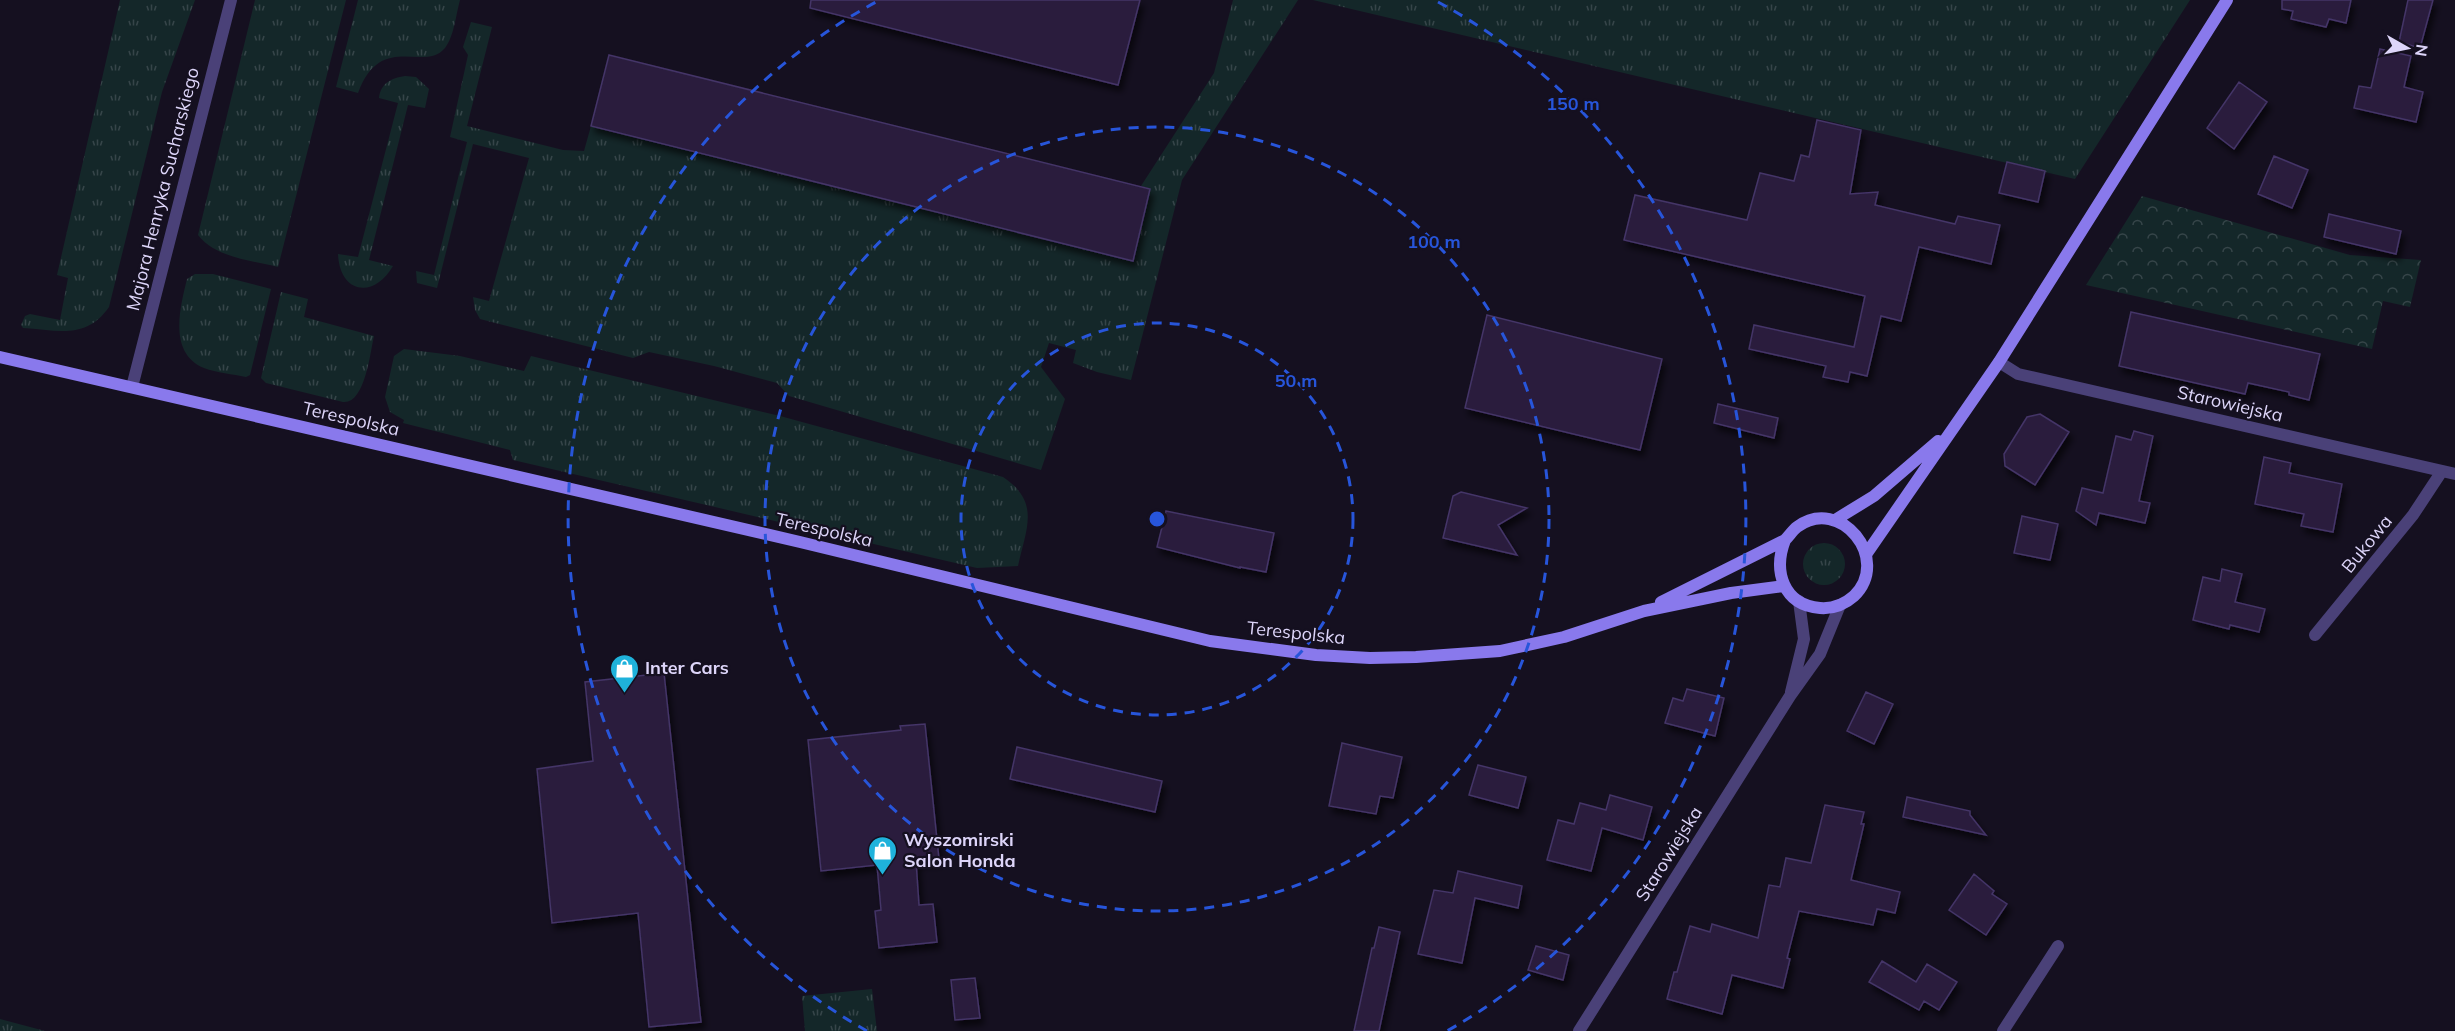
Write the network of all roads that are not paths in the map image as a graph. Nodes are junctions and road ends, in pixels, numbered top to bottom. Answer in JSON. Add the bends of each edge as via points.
{"nodes":[{"id":1,"x":231,"y":0,"type":"edge"},
{"id":2,"x":2227,"y":0,"type":"edge"},
{"id":3,"x":0,"y":357,"type":"edge"},
{"id":4,"x":1999,"y":362,"type":"junction"},
{"id":5,"x":132,"y":387,"type":"junction"},
{"id":6,"x":1950,"y":431,"type":"junction"},
{"id":7,"x":2442,"y":471,"type":"junction"},
{"id":8,"x":2455,"y":474,"type":"edge"},
{"id":9,"x":1836,"y":520,"type":"junction"},
{"id":10,"x":1785,"y":540,"type":"junction"},
{"id":11,"x":1867,"y":553,"type":"junction"},
{"id":12,"x":1784,"y":586,"type":"junction"},
{"id":13,"x":1799,"y":601,"type":"junction"},
{"id":14,"x":1840,"y":605,"type":"junction"},
{"id":15,"x":1644,"y":611,"type":"junction"},
{"id":16,"x":2315,"y":635,"type":"dead end"},
{"id":17,"x":1790,"y":696,"type":"junction"},
{"id":18,"x":2058,"y":946,"type":"dead end"},
{"id":19,"x":1580,"y":1031,"type":"edge"},
{"id":20,"x":2003,"y":1031,"type":"edge"}],
"edges":[{"from":1,"to":5,"type":"street","name":"Majora Henryka Sucharskiego"},
{"from":2,"to":4,"type":"street"},
{"from":3,"to":5,"type":"street","name":"Terespolska"},
{"from":4,"to":6,"type":"street"},
{"from":4,"to":7,"type":"street","name":"Starowiejska","via":[[2018,374]]},
{"from":5,"to":15,"type":"street","name":"Terespolska","via":[[1210,641],[1316,655],[1416,657],[1500,651],[1564,637]]},
{"from":6,"to":9,"type":"street","via":[[1874,496]]},
{"from":6,"to":11,"type":"street"},
{"from":7,"to":8,"type":"street","name":"Starowiejska"},
{"from":7,"to":16,"type":"street","name":"Bukowa","via":[[2413,516]]},
{"from":9,"to":10,"type":"street","via":[[1808,522]]},
{"from":9,"to":11,"type":"street","via":[[1858,535]]},
{"from":10,"to":12,"type":"street","via":[[1778,567]]},
{"from":10,"to":15,"type":"street","name":"Terespolska"},
{"from":11,"to":14,"type":"street","via":[[1863,583],[1850,600]]},
{"from":12,"to":13,"type":"street"},
{"from":12,"to":15,"type":"street","name":"Terespolska"},
{"from":13,"to":14,"type":"street","via":[[1818,608]]},
{"from":13,"to":17,"type":"street","name":"Starowiejska","via":[[1804,639]]},
{"from":14,"to":17,"type":"street","name":"Starowiejska","via":[[1820,654]]},
{"from":17,"to":19,"type":"street","name":"Starowiejska"},
{"from":18,"to":20,"type":"street"}]}
